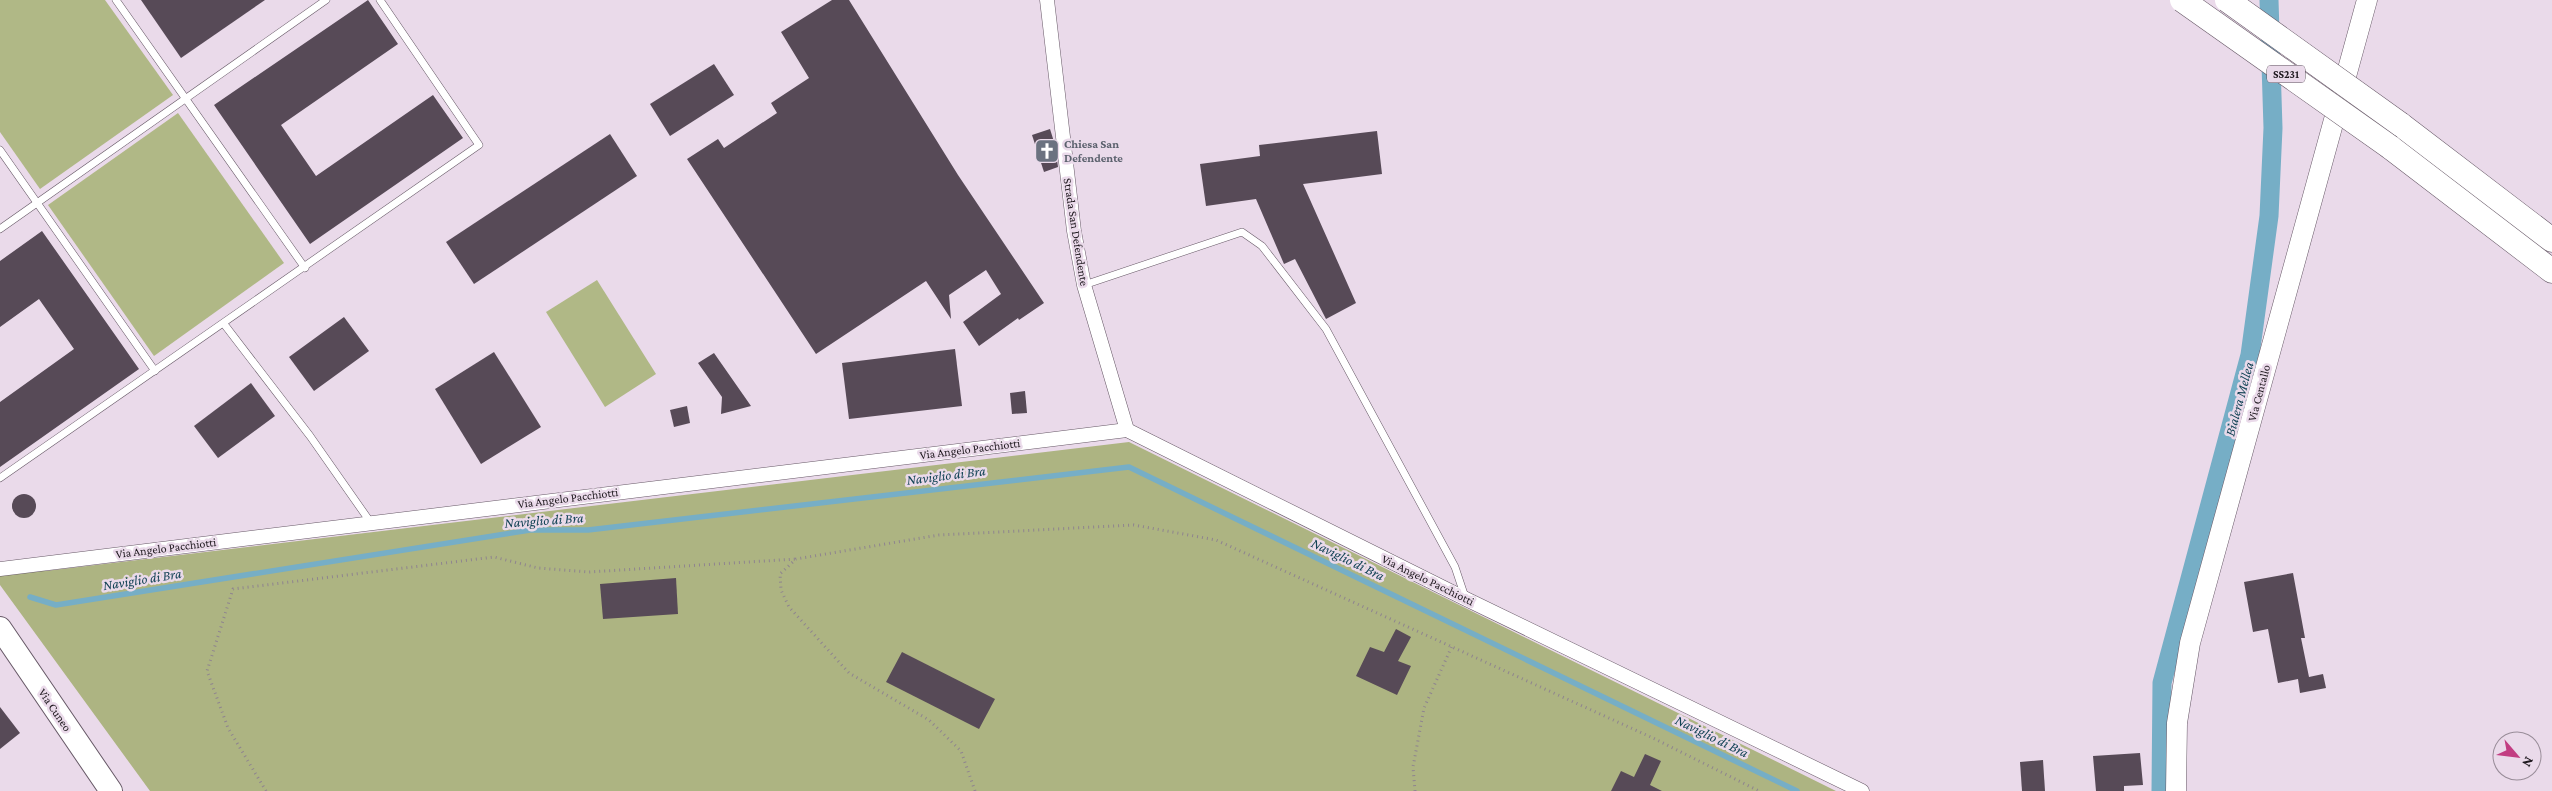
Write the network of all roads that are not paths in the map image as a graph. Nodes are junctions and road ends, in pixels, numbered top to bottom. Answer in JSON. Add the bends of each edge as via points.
{"nodes":[{"id":1,"x":116,"y":0,"type":"edge"},
{"id":2,"x":326,"y":0,"type":"edge"},
{"id":3,"x":380,"y":0,"type":"edge"},
{"id":4,"x":1047,"y":0,"type":"edge"},
{"id":5,"x":2182,"y":0,"type":"edge"},
{"id":6,"x":2227,"y":0,"type":"edge"},
{"id":7,"x":2366,"y":0,"type":"edge"},
{"id":8,"x":186,"y":99,"type":"junction"},
{"id":9,"x":0,"y":150,"type":"edge"},
{"id":10,"x":37,"y":203,"type":"junction"},
{"id":11,"x":0,"y":228,"type":"edge"},
{"id":12,"x":2552,"y":240,"type":"edge"},
{"id":13,"x":304,"y":268,"type":"junction"},
{"id":14,"x":2552,"y":271,"type":"edge"},
{"id":15,"x":1084,"y":285,"type":"junction"},
{"id":16,"x":224,"y":324,"type":"junction"},
{"id":17,"x":155,"y":371,"type":"junction"},
{"id":18,"x":1127,"y":430,"type":"junction"},
{"id":19,"x":0,"y":478,"type":"edge"},
{"id":20,"x":371,"y":523,"type":"junction"},
{"id":21,"x":0,"y":569,"type":"edge"},
{"id":22,"x":1466,"y":599,"type":"junction"},
{"id":23,"x":0,"y":628,"type":"edge"},
{"id":24,"x":111,"y":791,"type":"edge"},
{"id":25,"x":1862,"y":791,"type":"edge"},
{"id":26,"x":2176,"y":791,"type":"edge"}],
"edges":[{"from":1,"to":8,"type":"lane"},
{"from":2,"to":8,"type":"lane"},
{"from":3,"to":13,"type":"lane","via":[[480,145]]},
{"from":4,"to":15,"type":"street","name":"Strada San Defendente","via":[[1073,221]]},
{"from":5,"to":14,"type":"highway","number":"SS231","bridge":true,"via":[[2390,147]]},
{"from":6,"to":12,"type":"highway","number":"SS231","bridge":true,"via":[[2400,124]]},
{"from":7,"to":26,"type":"main road","name":"Via Centallo","via":[[2190,643],[2177,723]]},
{"from":8,"to":10,"type":"lane"},
{"from":8,"to":13,"type":"lane"},
{"from":9,"to":10,"type":"lane"},
{"from":10,"to":11,"type":"lane"},
{"from":10,"to":17,"type":"lane"},
{"from":13,"to":16,"type":"lane"},
{"from":15,"to":18,"type":"street","name":"Strada San Defendente"},
{"from":15,"to":22,"type":"lane","via":[[1242,232],[1262,246],[1326,329],[1455,567]]},
{"from":16,"to":17,"type":"lane"},
{"from":16,"to":20,"type":"lane","via":[[310,436]]},
{"from":17,"to":19,"type":"lane"},
{"from":18,"to":20,"type":"street","name":"Via Angelo Pacchiotti"},
{"from":18,"to":22,"type":"street","name":"Via Angelo Pacchiotti"},
{"from":20,"to":21,"type":"street","name":"Via Angelo Pacchiotti"},
{"from":22,"to":25,"type":"street","name":"Via Angelo Pacchiotti"},
{"from":23,"to":24,"type":"main road","name":"Via Cuneo"}]}
